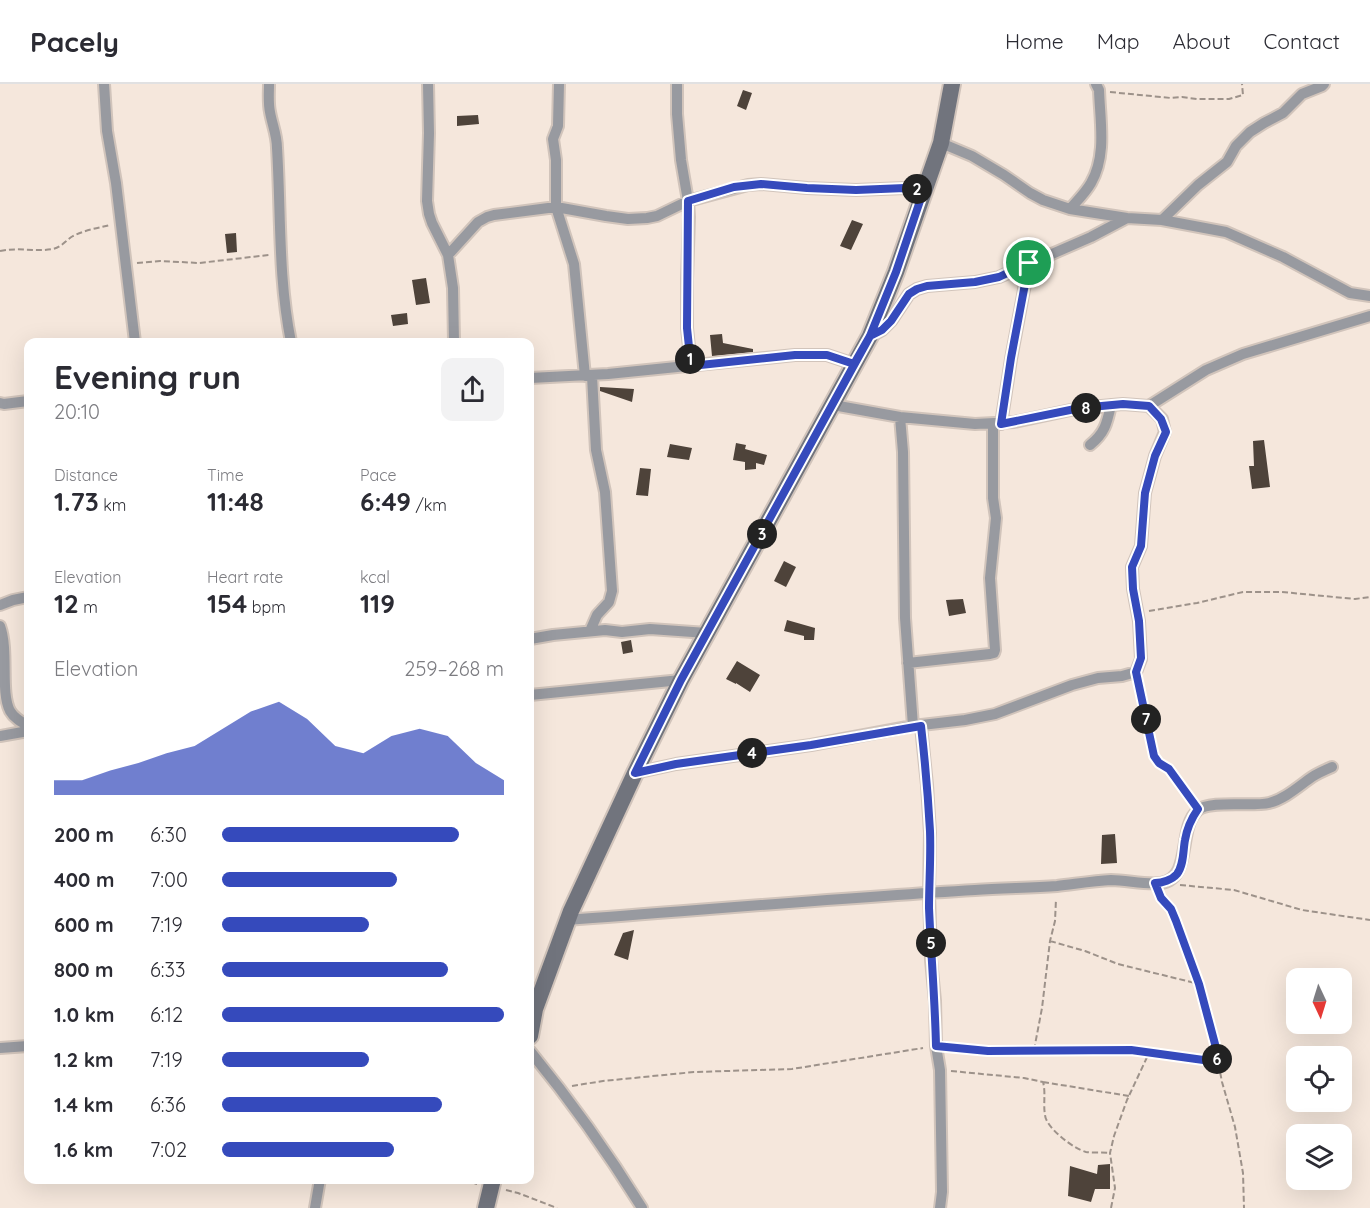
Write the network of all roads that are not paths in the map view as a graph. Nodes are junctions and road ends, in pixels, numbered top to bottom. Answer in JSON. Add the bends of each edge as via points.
{"nodes":[{"id":1,"x":104,"y":84,"type":"edge"},
{"id":2,"x":269,"y":84,"type":"edge"},
{"id":3,"x":428,"y":84,"type":"edge"},
{"id":4,"x":559,"y":84,"type":"edge"},
{"id":5,"x":677,"y":84,"type":"edge"},
{"id":6,"x":952,"y":84,"type":"edge"},
{"id":7,"x":1324,"y":84,"type":"edge"},
{"id":8,"x":1097,"y":87,"type":"edge"},
{"id":9,"x":941,"y":143,"type":"junction"},
{"id":10,"x":924,"y":189,"type":"junction"},
{"id":11,"x":688,"y":201,"type":"junction"},
{"id":12,"x":556,"y":207,"type":"junction"},
{"id":13,"x":1070,"y":209,"type":"junction"},
{"id":14,"x":1127,"y":218,"type":"junction"},
{"id":15,"x":1162,"y":220,"type":"junction"},
{"id":16,"x":448,"y":255,"type":"junction"},
{"id":17,"x":1029,"y":263,"type":"junction"},
{"id":18,"x":1370,"y":296,"type":"edge"},
{"id":19,"x":1370,"y":316,"type":"edge"},
{"id":20,"x":870,"y":336,"type":"junction"},
{"id":21,"x":134,"y":338,"type":"edge"},
{"id":22,"x":290,"y":338,"type":"edge"},
{"id":23,"x":454,"y":338,"type":"edge"},
{"id":24,"x":854,"y":364,"type":"junction"},
{"id":25,"x":691,"y":366,"type":"junction"},
{"id":26,"x":589,"y":376,"type":"junction"},
{"id":27,"x":534,"y":378,"type":"edge"},
{"id":28,"x":24,"y":402,"type":"edge"},
{"id":29,"x":0,"y":404,"type":"edge"},
{"id":30,"x":833,"y":405,"type":"junction"},
{"id":31,"x":1111,"y":405,"type":"junction"},
{"id":32,"x":1149,"y":406,"type":"junction"},
{"id":33,"x":900,"y":417,"type":"junction"},
{"id":34,"x":997,"y":424,"type":"junction"},
{"id":35,"x":1090,"y":445,"type":"dead end"},
{"id":36,"x":24,"y":598,"type":"edge"},
{"id":37,"x":0,"y":605,"type":"edge"},
{"id":38,"x":0,"y":626,"type":"edge"},
{"id":39,"x":590,"y":631,"type":"junction"},
{"id":40,"x":707,"y":633,"type":"junction"},
{"id":41,"x":534,"y":638,"type":"edge"},
{"id":42,"x":908,"y":663,"type":"junction"},
{"id":43,"x":681,"y":680,"type":"junction"},
{"id":44,"x":534,"y":695,"type":"edge"},
{"id":45,"x":24,"y":723,"type":"edge"},
{"id":46,"x":917,"y":726,"type":"junction"},
{"id":47,"x":24,"y":732,"type":"edge"},
{"id":48,"x":0,"y":736,"type":"edge"},
{"id":49,"x":1332,"y":767,"type":"dead end"},
{"id":50,"x":635,"y":773,"type":"junction"},
{"id":51,"x":929,"y":892,"type":"junction"},
{"id":52,"x":567,"y":920,"type":"junction"},
{"id":53,"x":534,"y":1000,"type":"edge"},
{"id":54,"x":24,"y":1046,"type":"edge"},
{"id":55,"x":0,"y":1048,"type":"edge"},
{"id":56,"x":534,"y":1056,"type":"edge"},
{"id":57,"x":319,"y":1184,"type":"edge"},
{"id":58,"x":491,"y":1184,"type":"edge"},
{"id":59,"x":315,"y":1208,"type":"edge"},
{"id":60,"x":486,"y":1208,"type":"edge"},
{"id":61,"x":642,"y":1208,"type":"edge"},
{"id":62,"x":940,"y":1208,"type":"edge"}],
"edges":[{"from":1,"to":21,"type":"street"},
{"from":2,"to":22,"type":"street"},
{"from":3,"to":16,"type":"street","via":[[427,201],[432,224]]},
{"from":4,"to":12,"type":"street","via":[[558,126],[553,139]]},
{"from":5,"to":11,"type":"street","via":[[681,160]]},
{"from":6,"to":9,"type":"main road"},
{"from":7,"to":15,"type":"street","via":[[1302,94],[1283,113],[1250,132],[1227,162]]},
{"from":8,"to":13,"type":"street","via":[[1101,153],[1098,168]]},
{"from":9,"to":10,"type":"main road"},
{"from":9,"to":13,"type":"street","via":[[972,156],[1030,193]]},
{"from":10,"to":11,"type":"street","via":[[856,190],[761,184],[734,187]]},
{"from":10,"to":20,"type":"main road"},
{"from":11,"to":12,"type":"street","via":[[657,216],[628,219]]},
{"from":11,"to":25,"type":"street","via":[[687,328]]},
{"from":12,"to":16,"type":"street","via":[[482,219]]},
{"from":12,"to":26,"type":"street","via":[[574,264]]},
{"from":13,"to":14,"type":"street"},
{"from":14,"to":15,"type":"street"},
{"from":14,"to":17,"type":"street"},
{"from":15,"to":18,"type":"street","via":[[1226,232],[1350,292]]},
{"from":16,"to":23,"type":"street"},
{"from":17,"to":20,"type":"street","via":[[999,277],[917,289],[882,330]]},
{"from":17,"to":34,"type":"street"},
{"from":19,"to":32,"type":"street","via":[[1243,354],[1206,370]]},
{"from":20,"to":24,"type":"main road"},
{"from":24,"to":25,"type":"street","via":[[827,355],[795,355]]},
{"from":24,"to":30,"type":"main road"},
{"from":25,"to":26,"type":"street"},
{"from":26,"to":27,"type":"street"},
{"from":26,"to":39,"type":"street","via":[[596,450],[605,492],[612,591]]},
{"from":28,"to":29,"type":"street"},
{"from":30,"to":33,"type":"street"},
{"from":30,"to":40,"type":"main road"},
{"from":31,"to":32,"type":"street"},
{"from":31,"to":34,"type":"street"},
{"from":31,"to":35,"type":"street","via":[[1104,430]]},
{"from":32,"to":46,"type":"street","via":[[1166,432],[1145,493],[1141,546],[1132,567],[1141,658],[1136,672],[1072,684],[995,714]]},
{"from":33,"to":34,"type":"street"},
{"from":33,"to":42,"type":"street"},
{"from":34,"to":42,"type":"street","via":[[993,498],[996,518],[990,578],[994,653]]},
{"from":36,"to":37,"type":"street"},
{"from":38,"to":45,"type":"street","via":[[5,653],[5,698],[9,711]]},
{"from":39,"to":40,"type":"street","via":[[650,629]]},
{"from":39,"to":41,"type":"street"},
{"from":40,"to":43,"type":"main road"},
{"from":42,"to":46,"type":"street"},
{"from":43,"to":44,"type":"street"},
{"from":43,"to":50,"type":"main road"},
{"from":46,"to":50,"type":"street"},
{"from":46,"to":51,"type":"street","via":[[927,785]]},
{"from":47,"to":48,"type":"street"},
{"from":49,"to":51,"type":"street","via":[[1269,803],[1198,809],[1185,837],[1177,874],[1159,883],[1113,880]]},
{"from":50,"to":52,"type":"main road"},
{"from":51,"to":52,"type":"street"},
{"from":51,"to":62,"type":"street","via":[[940,1070]]},
{"from":52,"to":53,"type":"main road"},
{"from":54,"to":55,"type":"street"},
{"from":56,"to":61,"type":"street","via":[[604,1147]]},
{"from":57,"to":59,"type":"street"},
{"from":58,"to":60,"type":"main road"}]}
